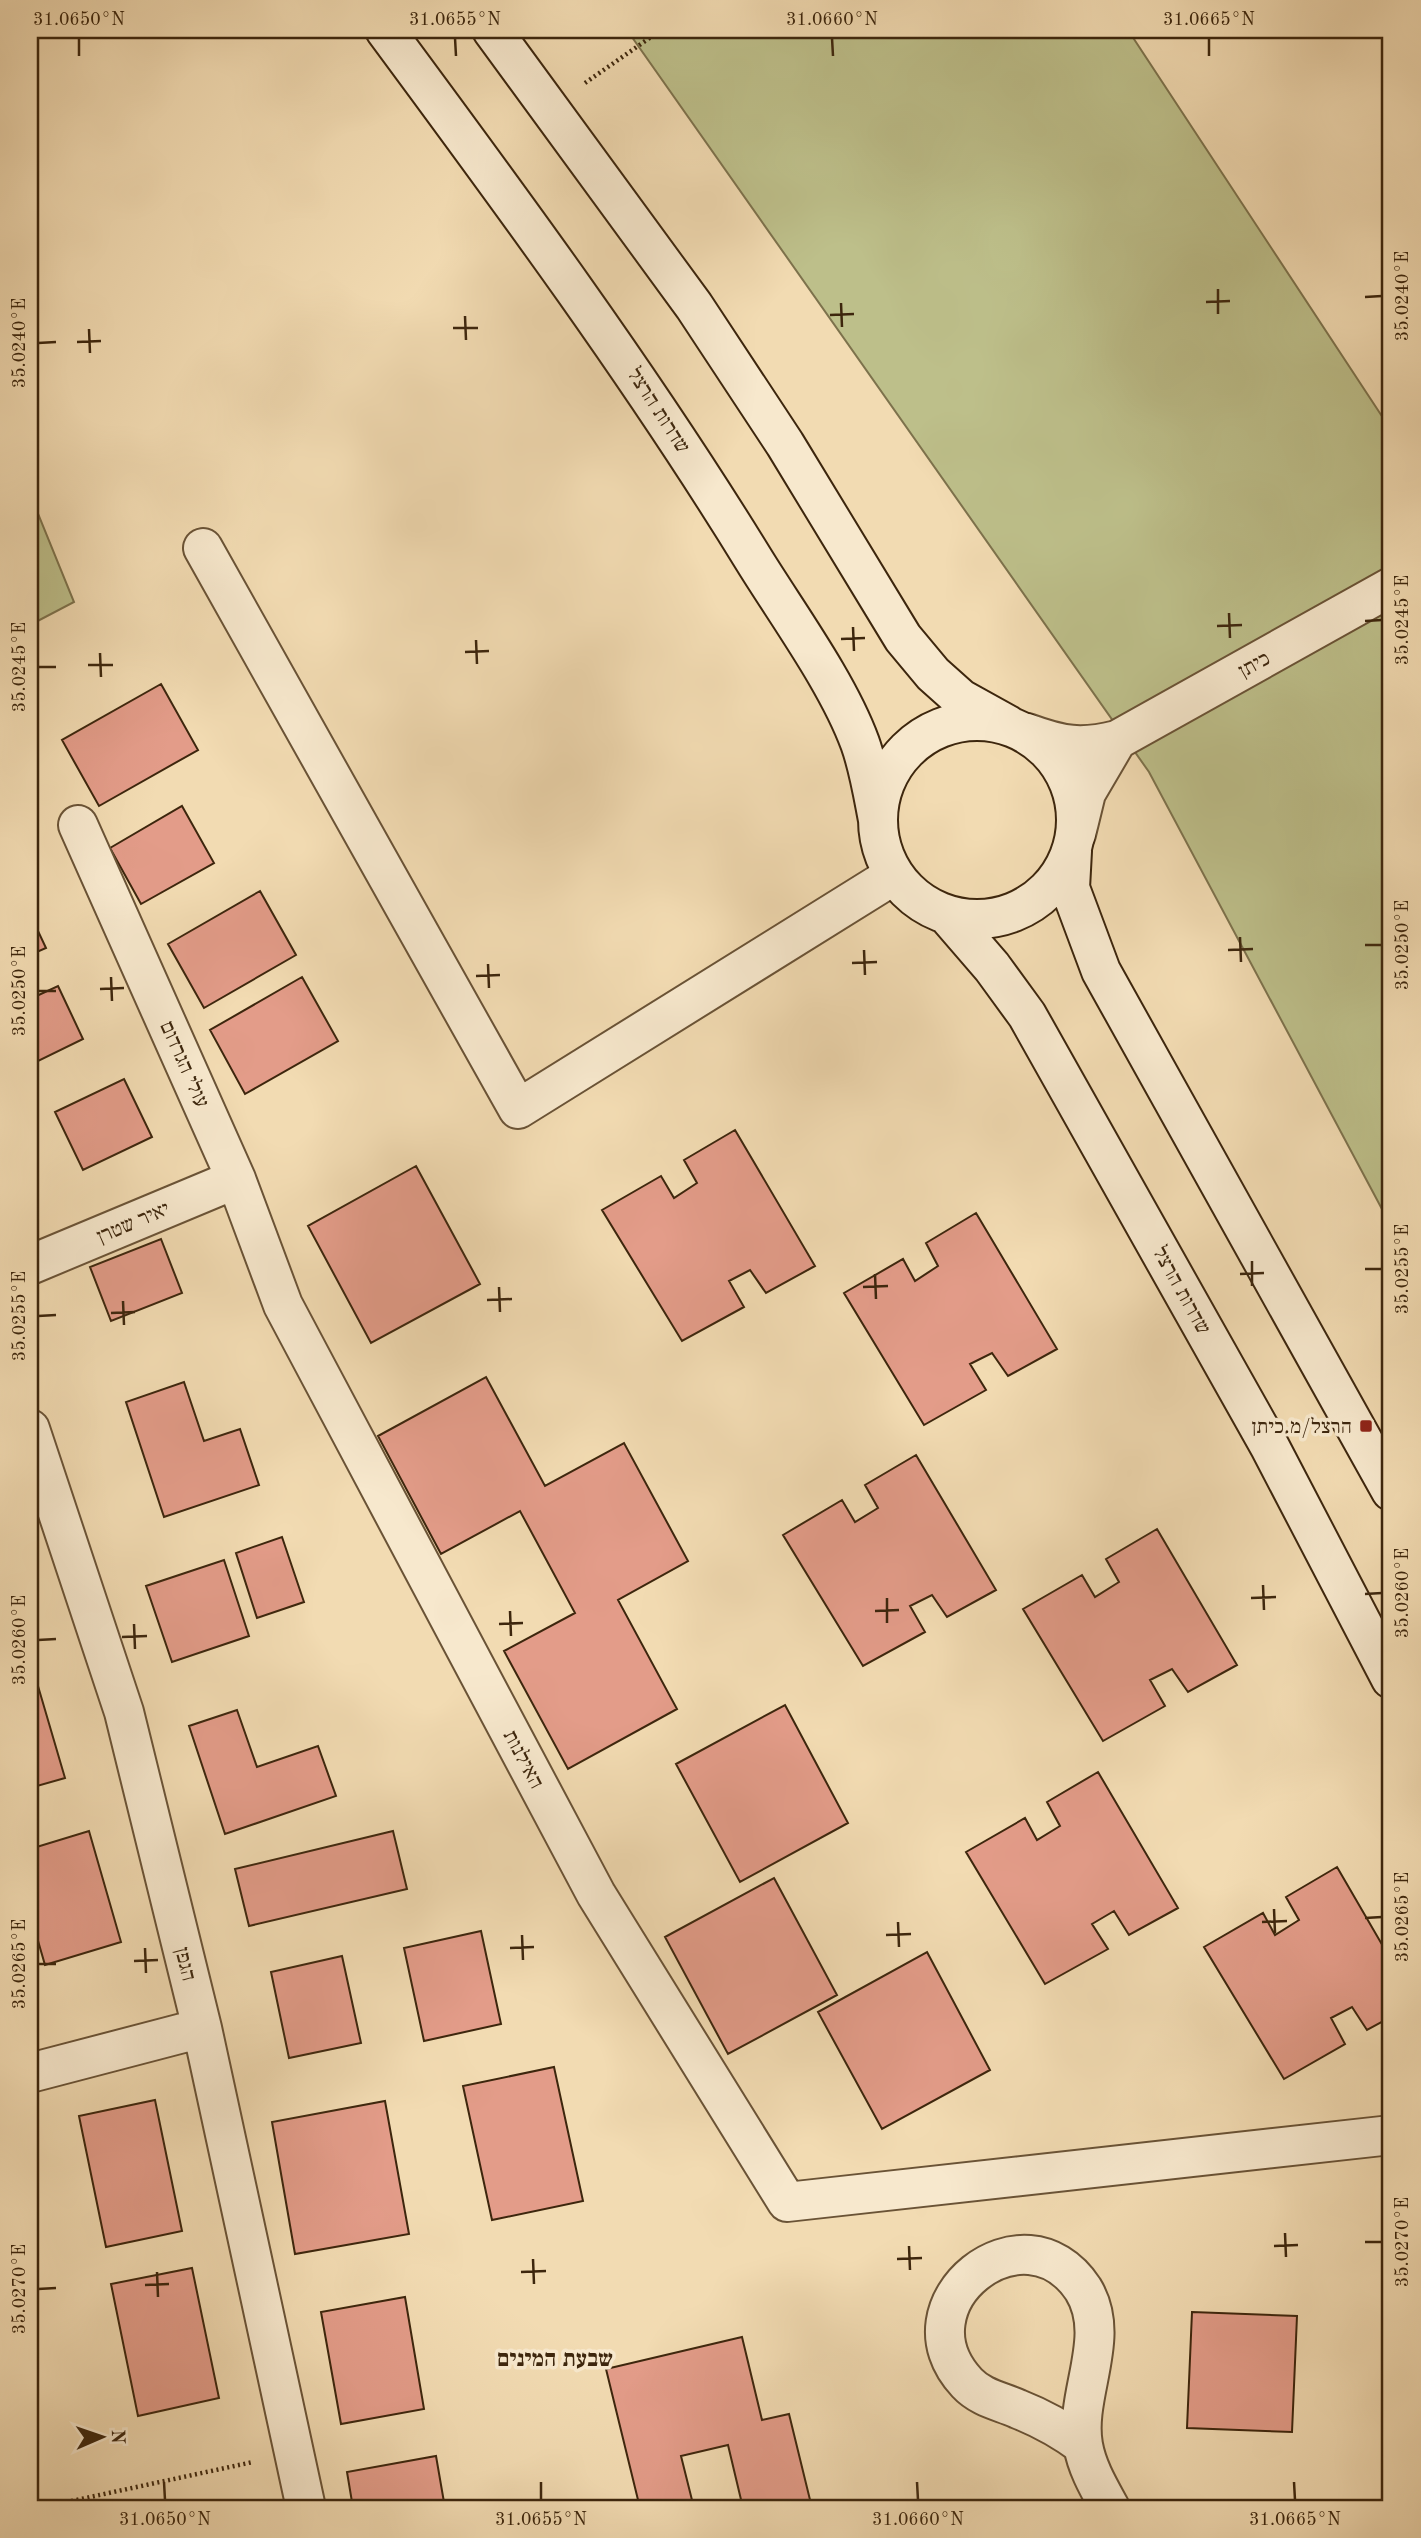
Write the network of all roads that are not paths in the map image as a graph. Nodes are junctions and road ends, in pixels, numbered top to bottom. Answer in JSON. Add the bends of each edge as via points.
{"nodes":[{"id":1,"x":385,"y":30,"type":"edge"},
{"id":2,"x":492,"y":30,"type":"edge"},
{"id":3,"x":204,"y":548,"type":"dead end"},
{"id":4,"x":1391,"y":587,"type":"edge"},
{"id":5,"x":1018,"y":729,"type":"junction"},
{"id":6,"x":1117,"y":740,"type":"junction"},
{"id":7,"x":877,"y":820,"type":"junction"},
{"id":8,"x":78,"y":825,"type":"dead end"},
{"id":9,"x":1074,"y":843,"type":"junction"},
{"id":10,"x":894,"y":875,"type":"junction"},
{"id":11,"x":948,"y":916,"type":"junction"},
{"id":12,"x":236,"y":1178,"type":"junction"},
{"id":13,"x":30,"y":1265,"type":"edge"},
{"id":14,"x":283,"y":1305,"type":"joint"},
{"id":15,"x":30,"y":1429,"type":"edge"},
{"id":16,"x":1391,"y":1491,"type":"edge"},
{"id":17,"x":1391,"y":1679,"type":"edge"},
{"id":18,"x":202,"y":2028,"type":"junction"},
{"id":19,"x":30,"y":2073,"type":"edge"},
{"id":20,"x":1391,"y":2135,"type":"edge"},
{"id":21,"x":1096,"y":2485,"type":"edge"},
{"id":22,"x":306,"y":2508,"type":"edge"}],
"edges":[{"from":1,"to":7,"type":"street","name":"שדרות הרצל","via":[[623,356],[712,491],[854,730],[871,778]]},
{"from":2,"to":5,"type":"street","via":[[694,306],[903,638],[961,699]]},
{"from":3,"to":10,"type":"street","via":[[518,1109]]},
{"from":4,"to":6,"type":"street","name":"כיתן"},
{"from":5,"to":6,"type":"street","name":"כיתן","via":[[1055,744],[1087,747]]},
{"from":5,"to":7,"type":"street","via":[[978,720],[947,725],[918,739],[887,780]]},
{"from":5,"to":9,"type":"street","via":[[1050,752],[1067,776],[1076,804]]},
{"from":6,"to":9,"type":"street","via":[[1086,793]]},
{"from":7,"to":10,"type":"street","via":[[881,849]]},
{"from":8,"to":12,"type":"street","name":"עולי הגרדום"},
{"from":9,"to":11,"type":"street","via":[[1058,879],[1027,906],[1009,915],[979,920]]},
{"from":9,"to":16,"type":"street","via":[[1070,888],[1101,971]]},
{"from":10,"to":11,"type":"street","via":[[917,901]]},
{"from":11,"to":17,"type":"street","name":"שדרות הרצל","via":[[1027,1015],[1270,1447]]},
{"from":12,"to":13,"type":"street","name":"יאיר שטרן"},
{"from":12,"to":14,"type":"street","name":"עולי הגרדום"},
{"from":14,"to":20,"type":"street","name":"האילנות","via":[[596,1894],[787,2202]]},
{"from":15,"to":18,"type":"street","name":"הגפן","via":[[124,1712]]},
{"from":18,"to":19,"type":"street"},
{"from":18,"to":22,"type":"street","name":"הגפן"},
{"from":21,"to":21,"type":"street","via":[[1084,2390],[1095,2335],[1088,2299],[1074,2278],[1042,2259],[1017,2255],[982,2266],[962,2284],[949,2307],[947,2348],[959,2373],[978,2392],[1035,2417]]}]}
